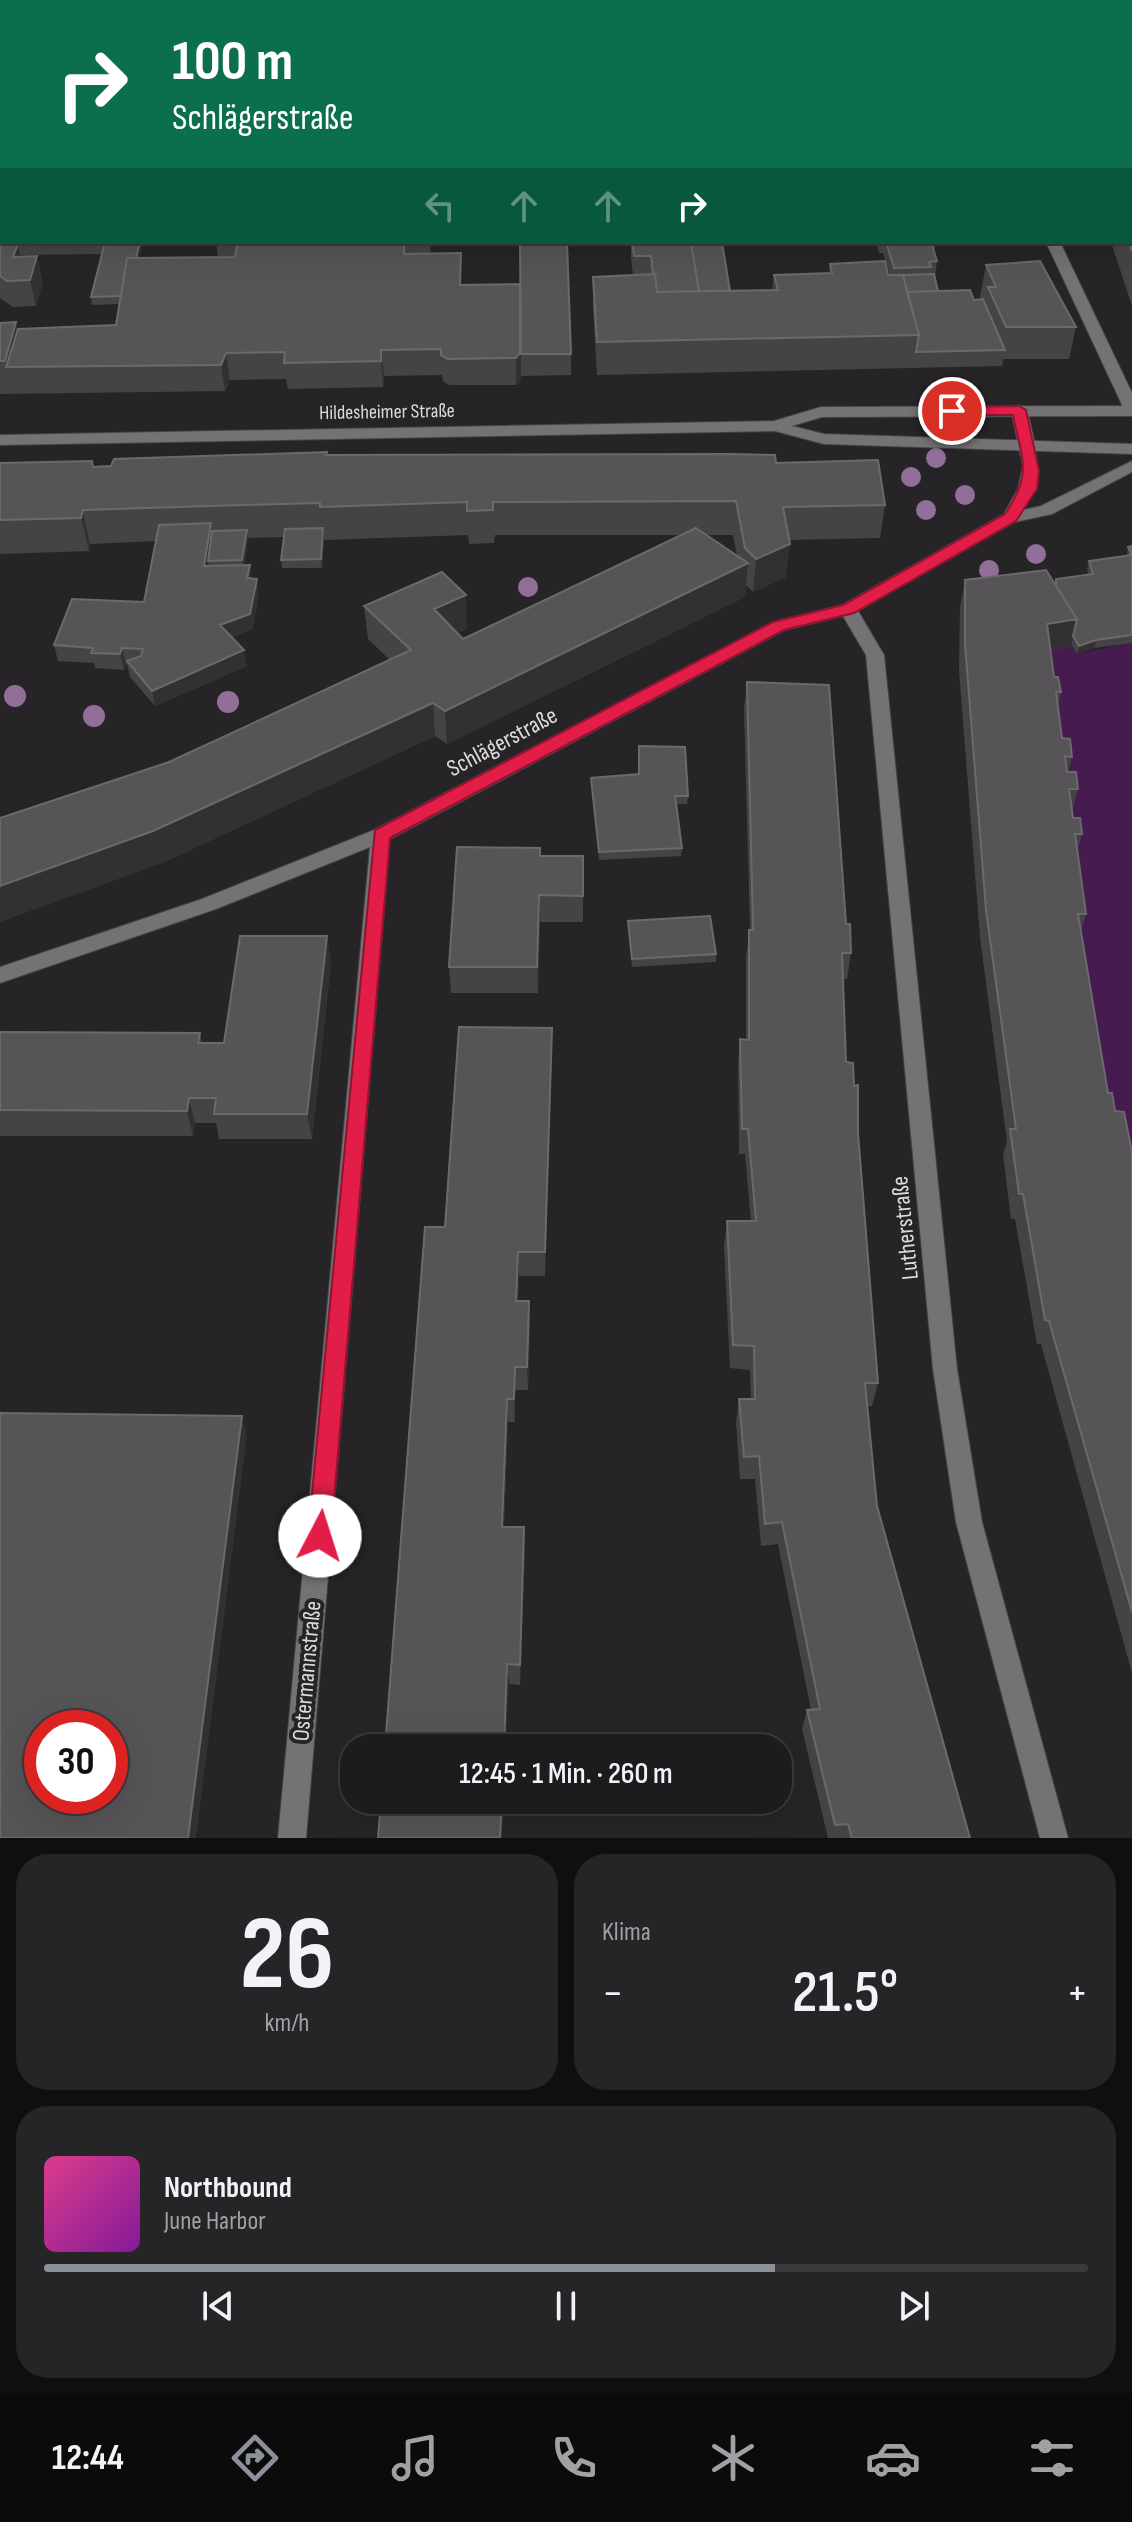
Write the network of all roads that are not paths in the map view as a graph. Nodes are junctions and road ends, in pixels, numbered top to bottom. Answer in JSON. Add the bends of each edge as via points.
{"nodes":[{"id":1,"x":1054,"y":244,"type":"edge"},
{"id":2,"x":1019,"y":410,"type":"junction"},
{"id":3,"x":1132,"y":410,"type":"edge"},
{"id":4,"x":775,"y":426,"type":"junction"},
{"id":5,"x":0,"y":440,"type":"edge"},
{"id":6,"x":1027,"y":445,"type":"junction"},
{"id":7,"x":1132,"y":449,"type":"edge"},
{"id":8,"x":1132,"y":466,"type":"edge"},
{"id":9,"x":1010,"y":518,"type":"junction"},
{"id":10,"x":848,"y":609,"type":"junction"},
{"id":11,"x":381,"y":835,"type":"junction"},
{"id":12,"x":0,"y":975,"type":"edge"},
{"id":13,"x":292,"y":1838,"type":"edge"},
{"id":14,"x":1054,"y":1838,"type":"edge"}],
"edges":[{"from":1,"to":3,"type":"street"},
{"from":2,"to":3,"type":"street","name":"Hildesheimer Straße"},
{"from":2,"to":4,"type":"street","name":"Hildesheimer Straße","via":[[821,412]]},
{"from":2,"to":6,"type":"street"},
{"from":4,"to":5,"type":"street","name":"Hildesheimer Straße"},
{"from":4,"to":6,"type":"street","name":"Hildesheimer Straße","via":[[824,439]]},
{"from":6,"to":7,"type":"street","name":"Hildesheimer Straße"},
{"from":6,"to":9,"type":"street","name":"Schlägerstraße","via":[[1030,489]]},
{"from":8,"to":9,"type":"street","name":"Schlägerstraße","via":[[1046,510]]},
{"from":9,"to":10,"type":"street","name":"Schlägerstraße"},
{"from":10,"to":11,"type":"street","name":"Schlägerstraße","via":[[779,626]]},
{"from":10,"to":14,"type":"street","name":"Lutherstraße","via":[[875,655],[945,1369],[966,1507]]},
{"from":11,"to":12,"type":"street","name":"Schlägerstraße","via":[[209,904]]},
{"from":11,"to":13,"type":"street","name":"Ostermannstraße"}]}
